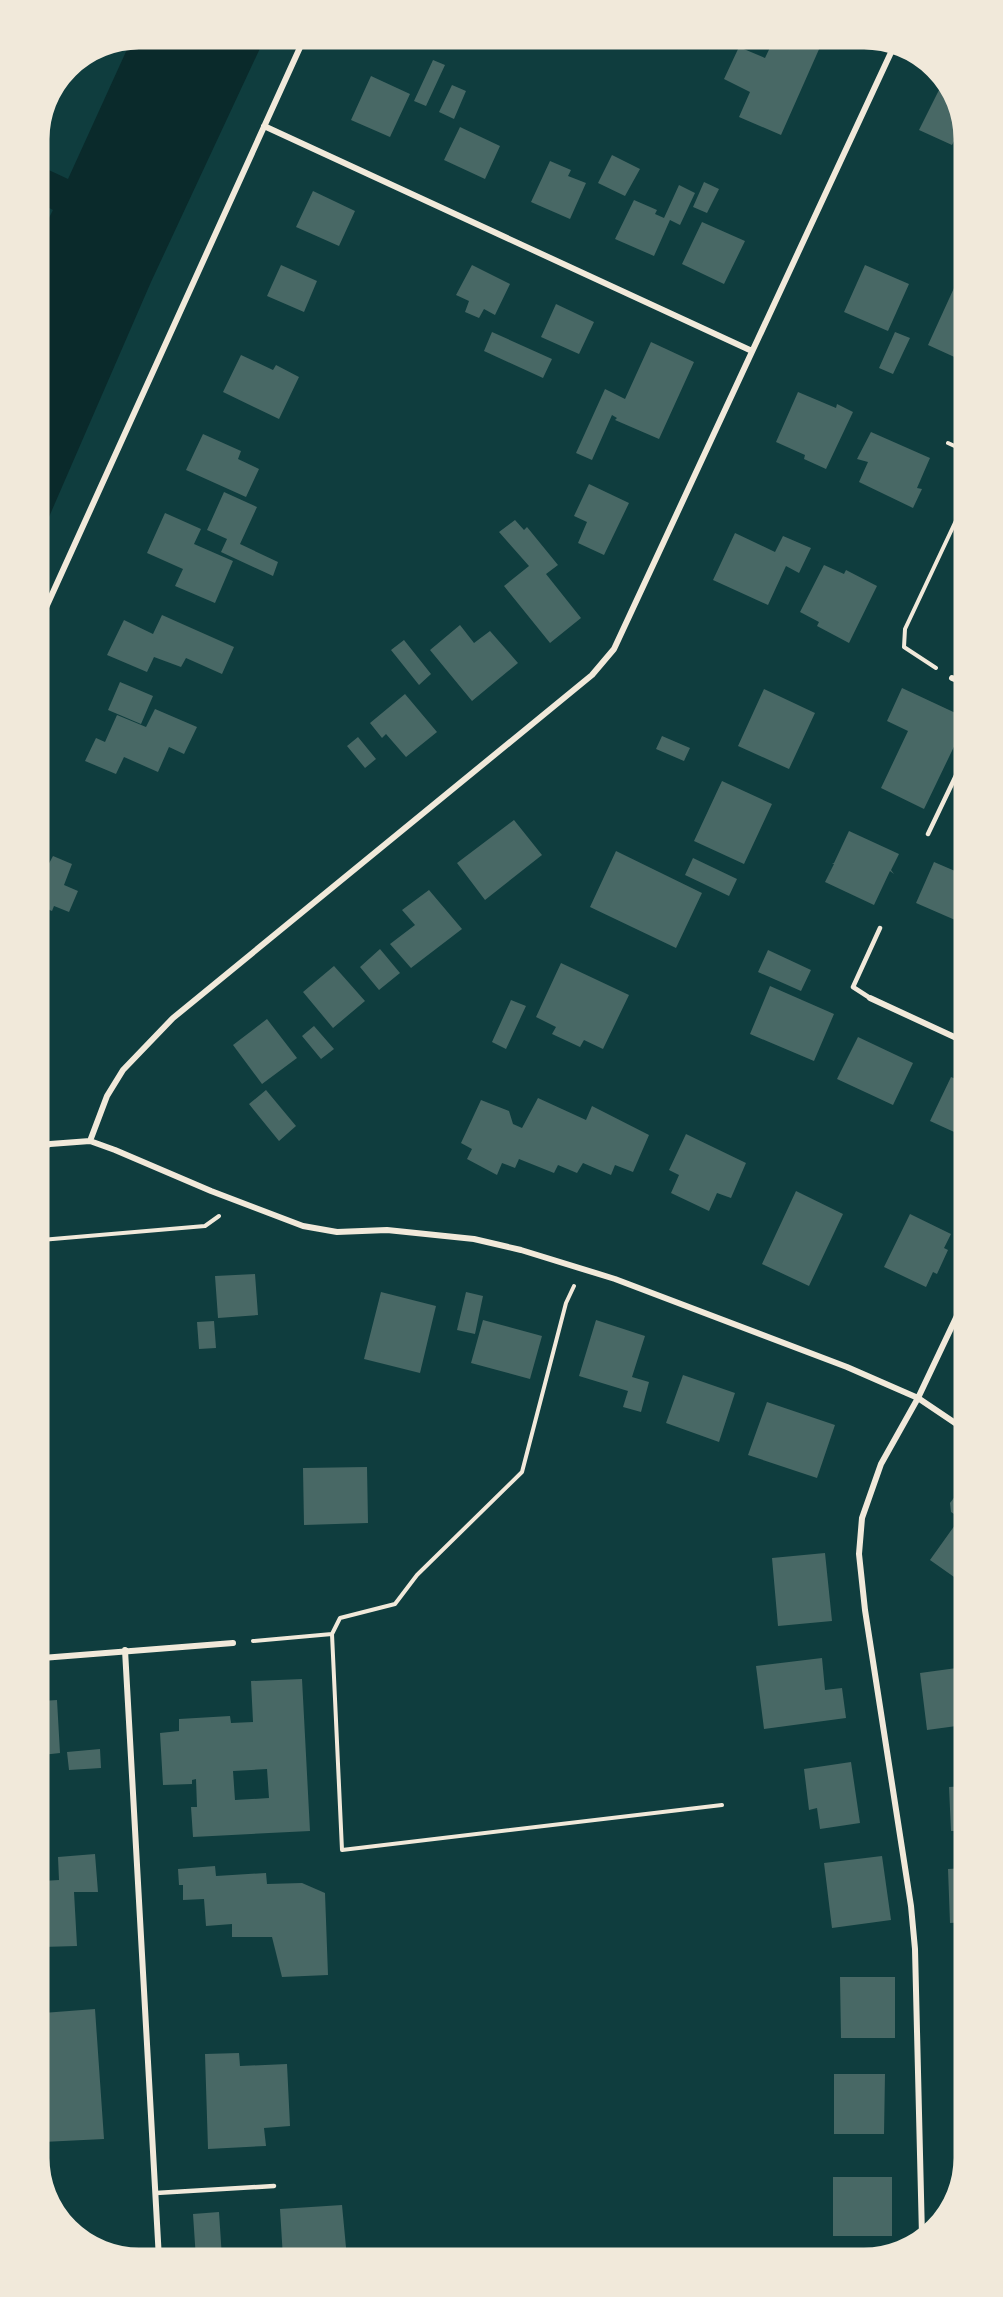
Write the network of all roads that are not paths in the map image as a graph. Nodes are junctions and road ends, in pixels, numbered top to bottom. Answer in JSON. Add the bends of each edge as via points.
{"nodes":[{"id":1,"x":300,"y":48,"type":"edge"},
{"id":2,"x":891,"y":52,"type":"edge"},
{"id":3,"x":264,"y":126,"type":"junction"},
{"id":4,"x":752,"y":351,"type":"junction"},
{"id":5,"x":48,"y":603,"type":"edge"},
{"id":6,"x":952,"y":678,"type":"road end"},
{"id":7,"x":955,"y":679,"type":"edge"},
{"id":8,"x":955,"y":778,"type":"edge"},
{"id":9,"x":928,"y":834,"type":"dead end"},
{"id":10,"x":880,"y":928,"type":"dead end"},
{"id":11,"x":870,"y":998,"type":"joint"},
{"id":12,"x":955,"y":1037,"type":"edge"},
{"id":13,"x":90,"y":1141,"type":"junction"},
{"id":14,"x":48,"y":1146,"type":"edge"},
{"id":15,"x":955,"y":1320,"type":"edge"},
{"id":16,"x":918,"y":1398,"type":"junction"},
{"id":17,"x":955,"y":1423,"type":"edge"},
{"id":18,"x":233,"y":1643,"type":"road end"},
{"id":19,"x":125,"y":1650,"type":"junction"},
{"id":20,"x":48,"y":1657,"type":"edge"},
{"id":21,"x":274,"y":2186,"type":"dead end"},
{"id":22,"x":156,"y":2193,"type":"junction"},
{"id":23,"x":922,"y":2228,"type":"edge"},
{"id":24,"x":159,"y":2249,"type":"edge"}],
"edges":[{"from":1,"to":3,"type":"street"},
{"from":2,"to":4,"type":"street"},
{"from":3,"to":4,"type":"street"},
{"from":3,"to":5,"type":"street"},
{"from":4,"to":13,"type":"street","via":[[614,649],[592,675],[173,1018],[123,1070],[107,1096]]},
{"from":6,"to":7,"type":"street"},
{"from":8,"to":9,"type":"lane"},
{"from":10,"to":11,"type":"lane","via":[[853,987]]},
{"from":11,"to":12,"type":"street"},
{"from":13,"to":14,"type":"street"},
{"from":13,"to":16,"type":"street","via":[[303,1226],[337,1232],[387,1230],[474,1239],[581,1268],[774,1339]]},
{"from":15,"to":16,"type":"street"},
{"from":16,"to":17,"type":"street"},
{"from":16,"to":23,"type":"street","via":[[872,1486],[862,1518],[859,1554],[915,1949]]},
{"from":18,"to":19,"type":"street"},
{"from":19,"to":20,"type":"street"},
{"from":19,"to":22,"type":"street"},
{"from":21,"to":22,"type":"lane"},
{"from":22,"to":24,"type":"street"}]}
